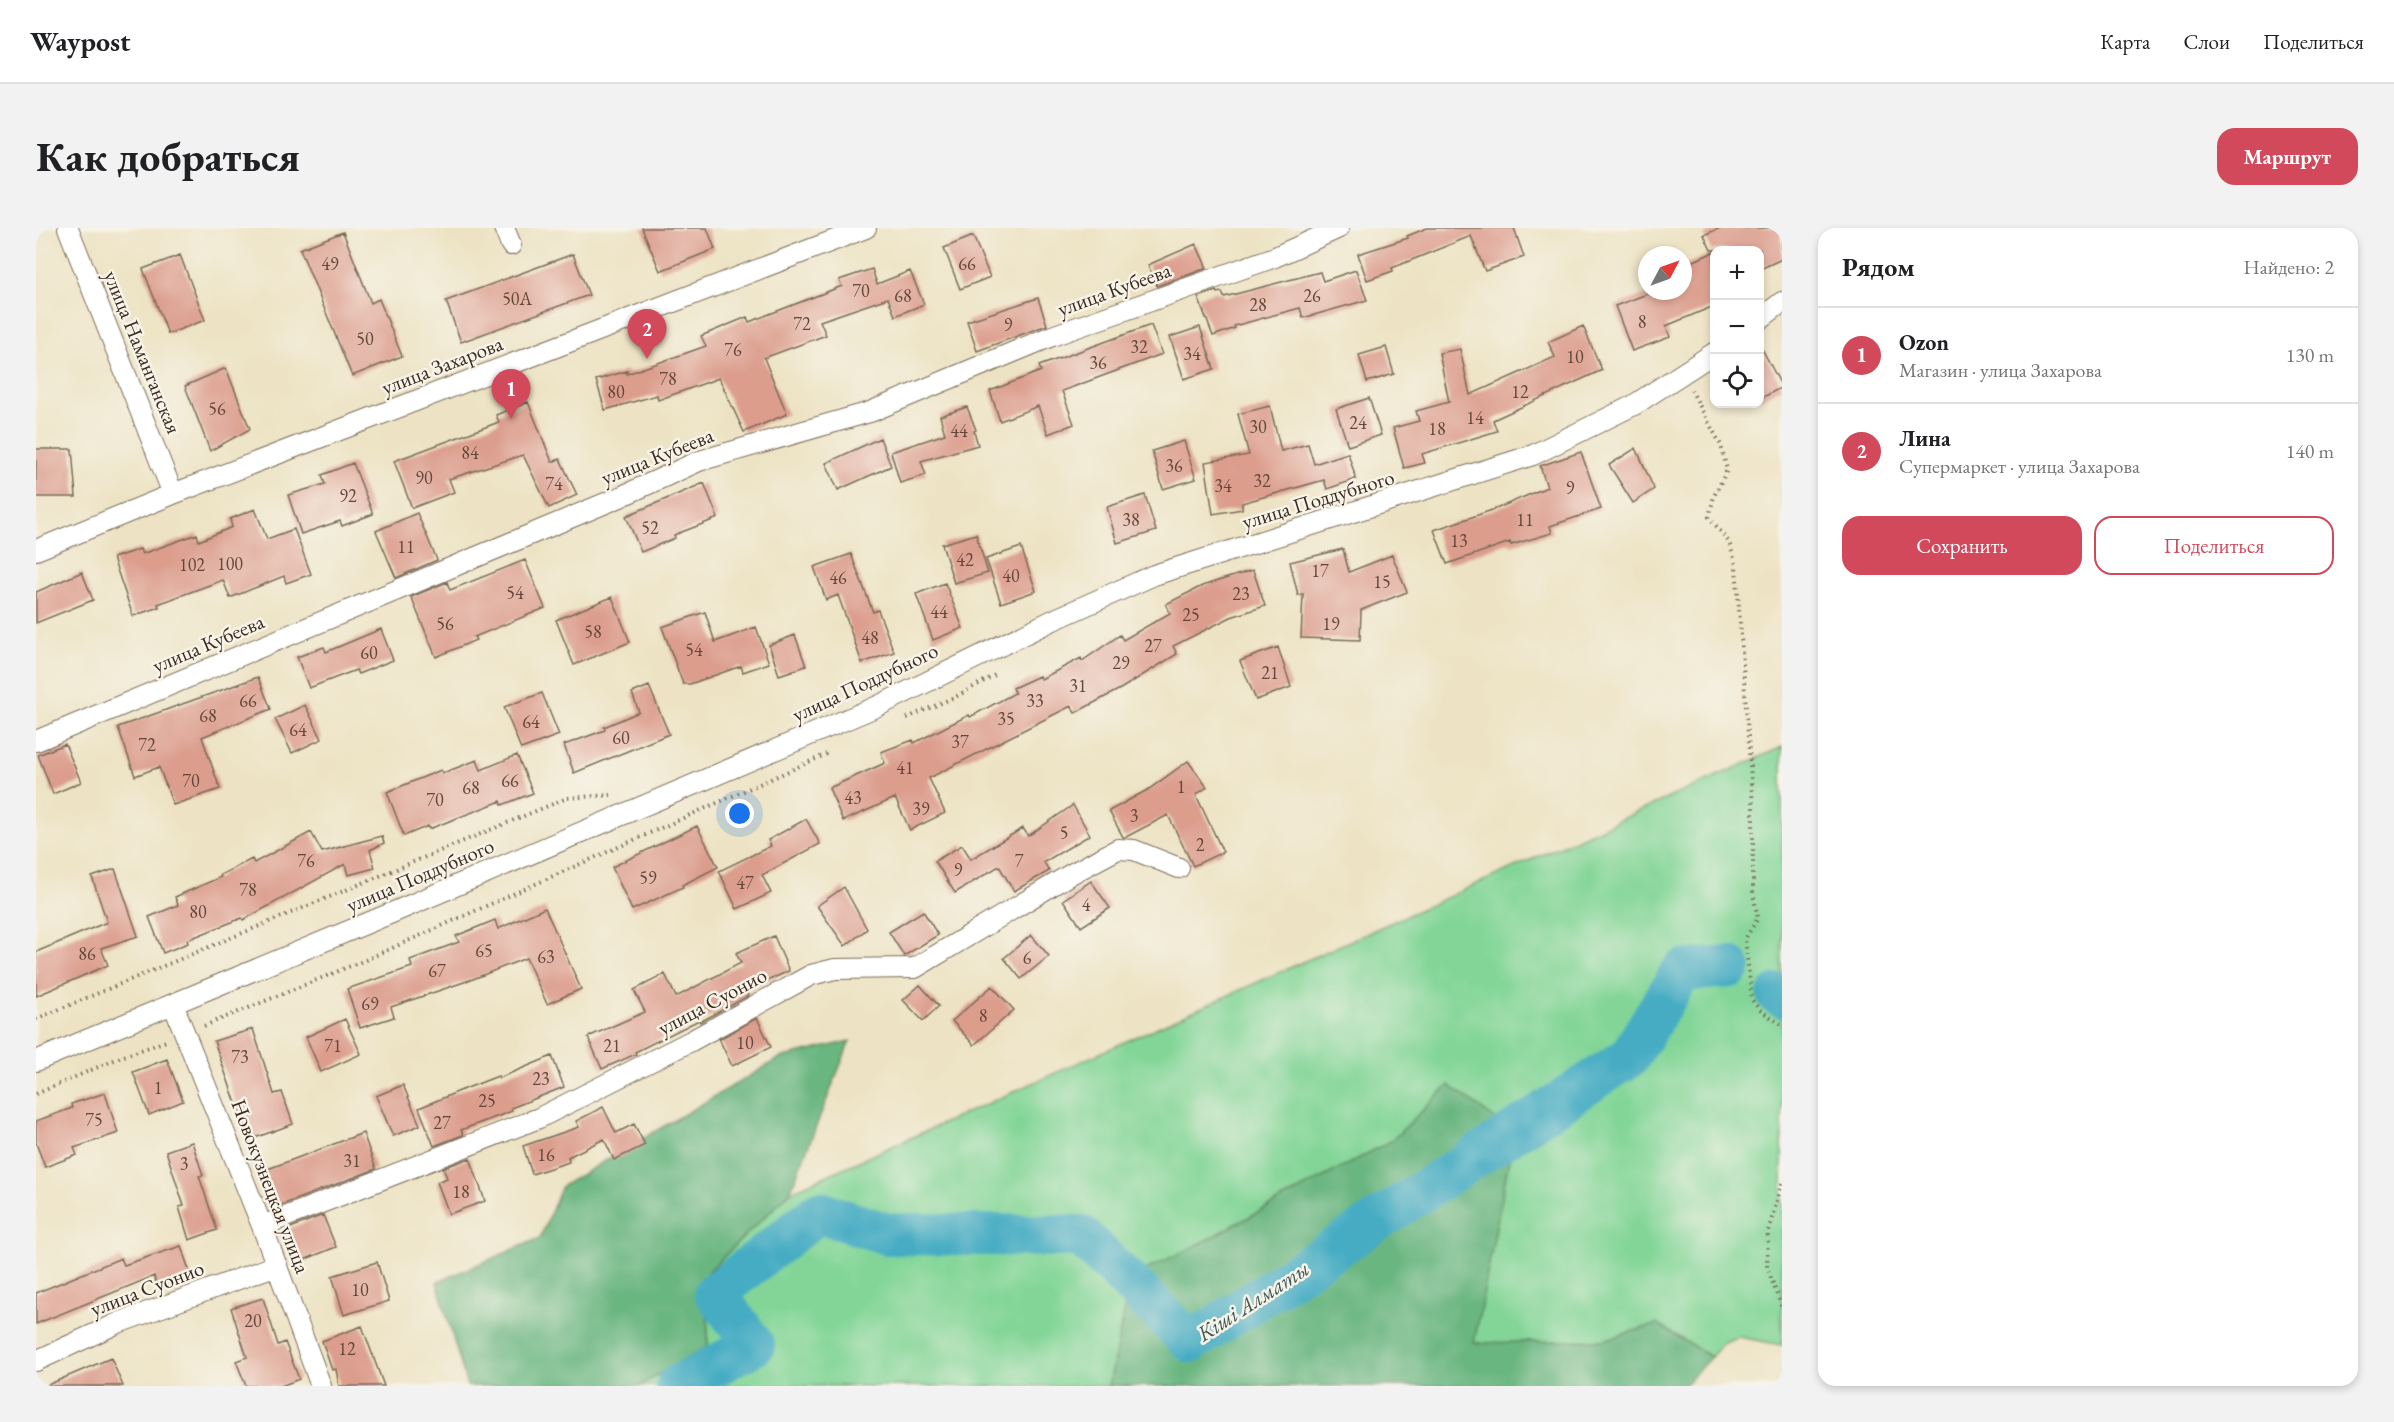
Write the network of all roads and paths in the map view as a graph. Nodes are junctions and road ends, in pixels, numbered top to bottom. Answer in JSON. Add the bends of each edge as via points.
{"nodes":[{"id":1,"x":68,"y":228,"type":"edge"},
{"id":2,"x":866,"y":228,"type":"edge"},
{"id":3,"x":1339,"y":228,"type":"edge"},
{"id":4,"x":1782,"y":302,"type":"edge"},
{"id":5,"x":1764,"y":316,"type":"edge"},
{"id":6,"x":1712,"y":354,"type":"edge"},
{"id":7,"x":1682,"y":374,"type":"junction"},
{"id":8,"x":173,"y":494,"type":"junction"},
{"id":9,"x":36,"y":550,"type":"edge"},
{"id":10,"x":1002,"y":671,"type":"dead end"},
{"id":11,"x":904,"y":719,"type":"dead end"},
{"id":12,"x":36,"y":741,"type":"edge"},
{"id":13,"x":830,"y":752,"type":"dead end"},
{"id":14,"x":622,"y":795,"type":"dead end"},
{"id":15,"x":1179,"y":868,"type":"dead end"},
{"id":16,"x":173,"y":1004,"type":"junction"},
{"id":17,"x":36,"y":1019,"type":"edge"},
{"id":18,"x":1782,"y":1025,"type":"edge"},
{"id":19,"x":185,"y":1034,"type":"junction"},
{"id":20,"x":36,"y":1061,"type":"edge"},
{"id":21,"x":36,"y":1094,"type":"edge"},
{"id":22,"x":1782,"y":1183,"type":"edge"},
{"id":23,"x":262,"y":1226,"type":"junction"},
{"id":24,"x":277,"y":1264,"type":"junction"},
{"id":25,"x":1782,"y":1308,"type":"edge"},
{"id":26,"x":36,"y":1361,"type":"edge"},
{"id":27,"x":321,"y":1386,"type":"edge"}],
"edges":[{"from":1,"to":8,"type":"street","name":"улица Наманганская"},
{"from":2,"to":8,"type":"street","name":"улица Захарова"},
{"from":3,"to":12,"type":"street","name":"улица Кубеева","via":[[1275,256],[1052,336],[870,412],[699,461]]},
{"from":4,"to":5,"type":"street"},
{"from":6,"to":7,"type":"street","name":"улица Поддубного"},
{"from":7,"to":16,"type":"street","name":"улица Поддубного","via":[[1634,405],[1533,455],[1154,574],[878,706]]},
{"from":7,"to":18,"type":"path","via":[[1721,445],[1727,471],[1714,496],[1709,518],[1729,542],[1736,565],[1753,807],[1753,894],[1758,918],[1745,939],[1752,1000]]},
{"from":8,"to":9,"type":"street","name":"улица Захарова"},
{"from":10,"to":11,"type":"path"},
{"from":13,"to":19,"type":"path","via":[[363,961]]},
{"from":14,"to":17,"type":"path","via":[[567,798]]},
{"from":15,"to":23,"type":"street","name":"улица Суонио","via":[[1134,850],[1118,849],[915,969],[835,969],[811,975],[539,1118]]},
{"from":16,"to":19,"type":"street","name":"Новокузнецкая улица"},
{"from":16,"to":20,"type":"street","name":"улица Поддубного"},
{"from":19,"to":21,"type":"path"},
{"from":19,"to":23,"type":"street","name":"Новокузнецкая улица"},
{"from":22,"to":25,"type":"path","via":[[1768,1232],[1767,1268]]},
{"from":23,"to":24,"type":"street","name":"Новокузнецкая улица"},
{"from":24,"to":26,"type":"street","name":"улица Суонио","via":[[118,1323]]},
{"from":24,"to":27,"type":"street","name":"Новокузнецкая улица"}]}
